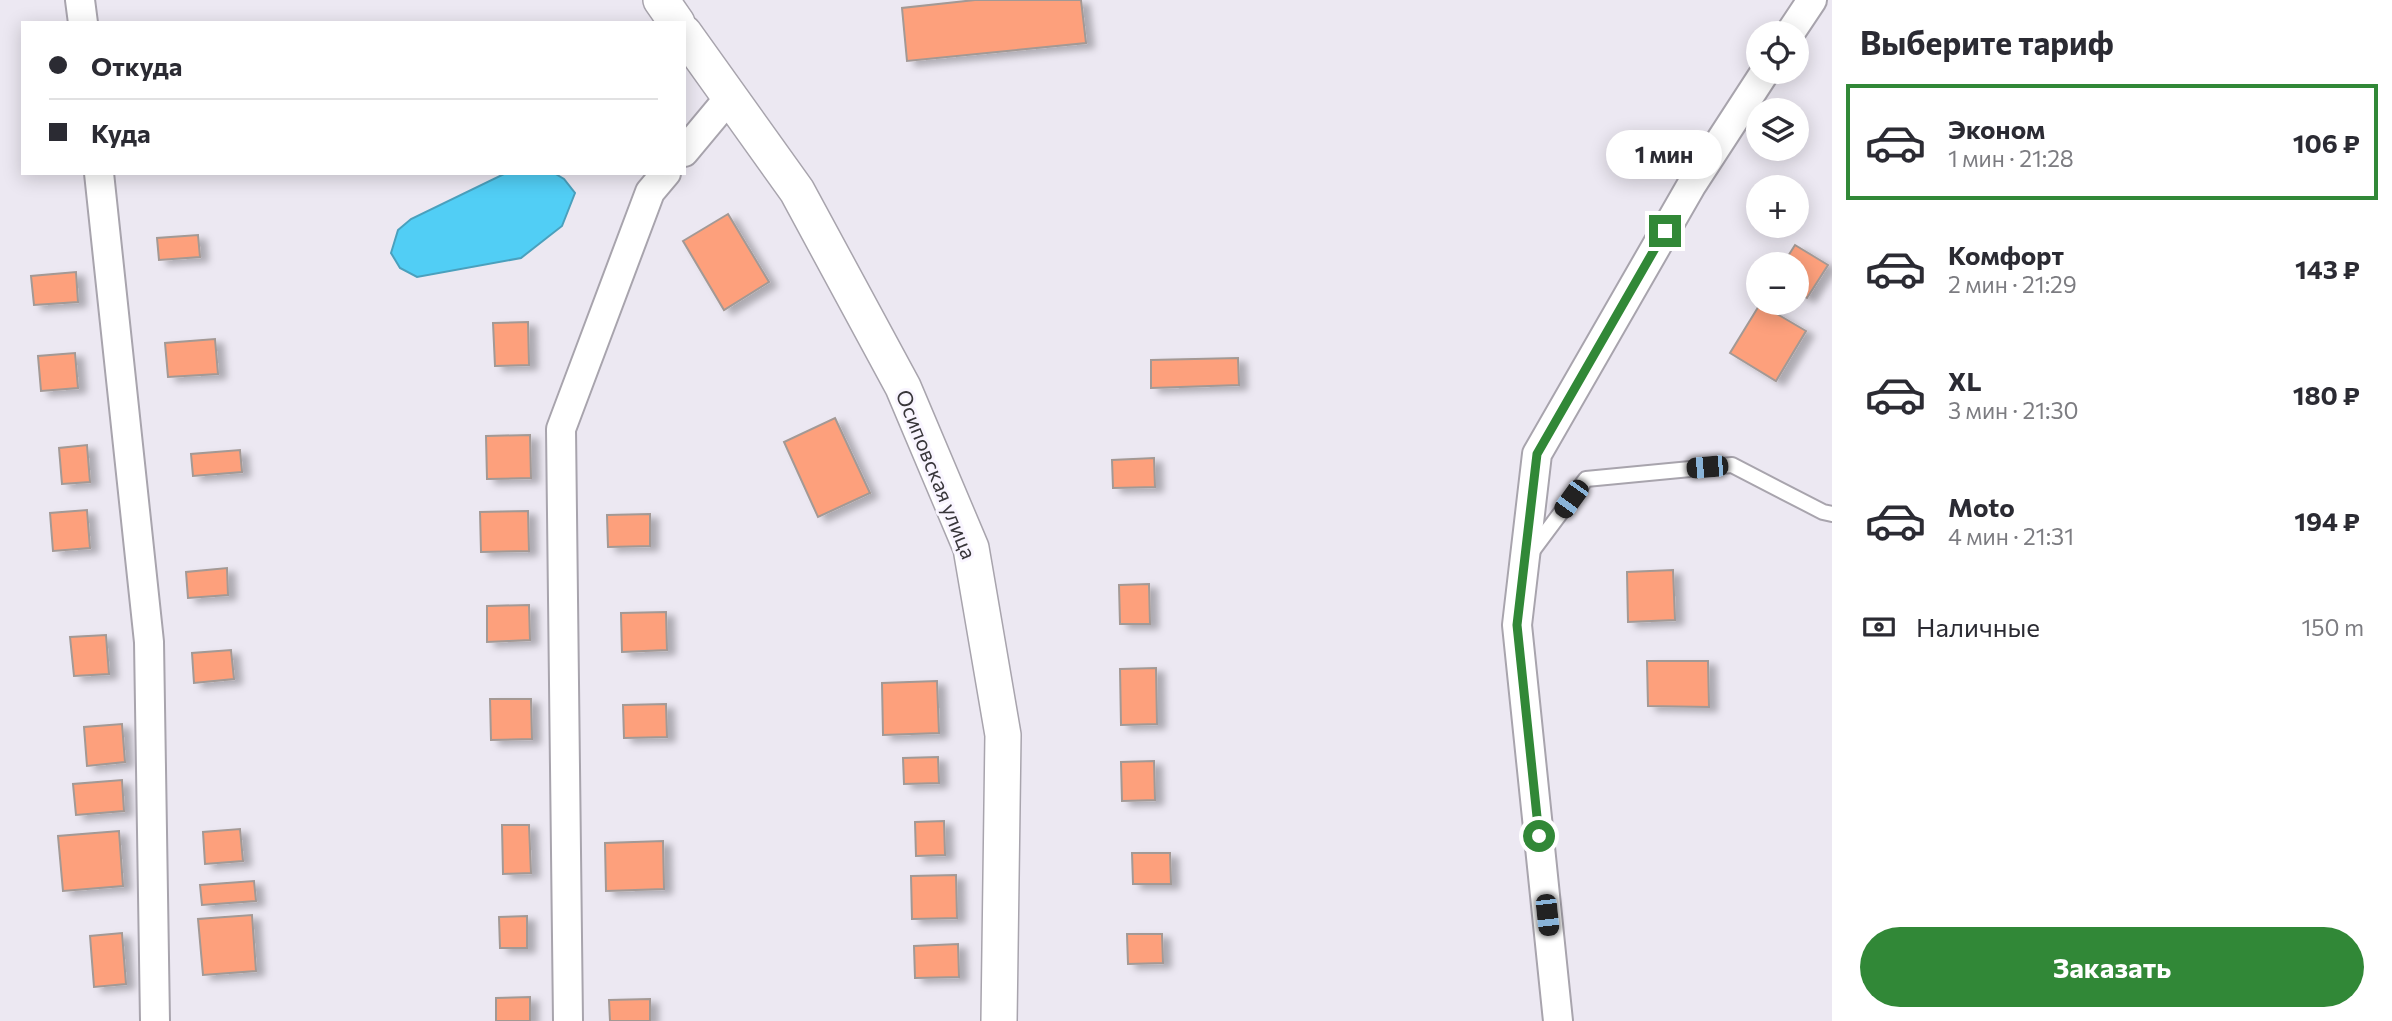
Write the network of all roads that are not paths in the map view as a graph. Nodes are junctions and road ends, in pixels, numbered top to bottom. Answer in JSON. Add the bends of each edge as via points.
{"nodes":[{"id":1,"x":80,"y":0,"type":"edge"},
{"id":2,"x":662,"y":0,"type":"edge"},
{"id":3,"x":1812,"y":0,"type":"edge"},
{"id":4,"x":83,"y":21,"type":"edge"},
{"id":5,"x":676,"y":21,"type":"edge"},
{"id":6,"x":1798,"y":21,"type":"edge"},
{"id":7,"x":686,"y":36,"type":"edge"},
{"id":8,"x":1757,"y":84,"type":"edge"},
{"id":9,"x":729,"y":98,"type":"junction"},
{"id":10,"x":686,"y":150,"type":"edge"},
{"id":11,"x":99,"y":175,"type":"edge"},
{"id":12,"x":664,"y":175,"type":"edge"},
{"id":13,"x":1832,"y":514,"type":"edge"},
{"id":14,"x":1524,"y":561,"type":"junction"},
{"id":15,"x":155,"y":1021,"type":"edge"},
{"id":16,"x":568,"y":1021,"type":"edge"},
{"id":17,"x":999,"y":1021,"type":"edge"},
{"id":18,"x":1558,"y":1021,"type":"edge"}],
"edges":[{"from":1,"to":4,"type":"street"},
{"from":2,"to":5,"type":"street"},
{"from":3,"to":6,"type":"street"},
{"from":7,"to":9,"type":"street","name":"Осиповская улица"},
{"from":8,"to":14,"type":"street","via":[[1691,186],[1537,454]]},
{"from":9,"to":10,"type":"street"},
{"from":9,"to":17,"type":"street","name":"Осиповская улица","via":[[797,191],[890,362],[971,548],[1003,736]]},
{"from":11,"to":15,"type":"street","via":[[149,642]]},
{"from":12,"to":16,"type":"street","via":[[650,192],[561,429]]},
{"from":13,"to":14,"type":"lane","via":[[1732,465],[1586,479]]},
{"from":14,"to":18,"type":"street","via":[[1517,625]]}]}
